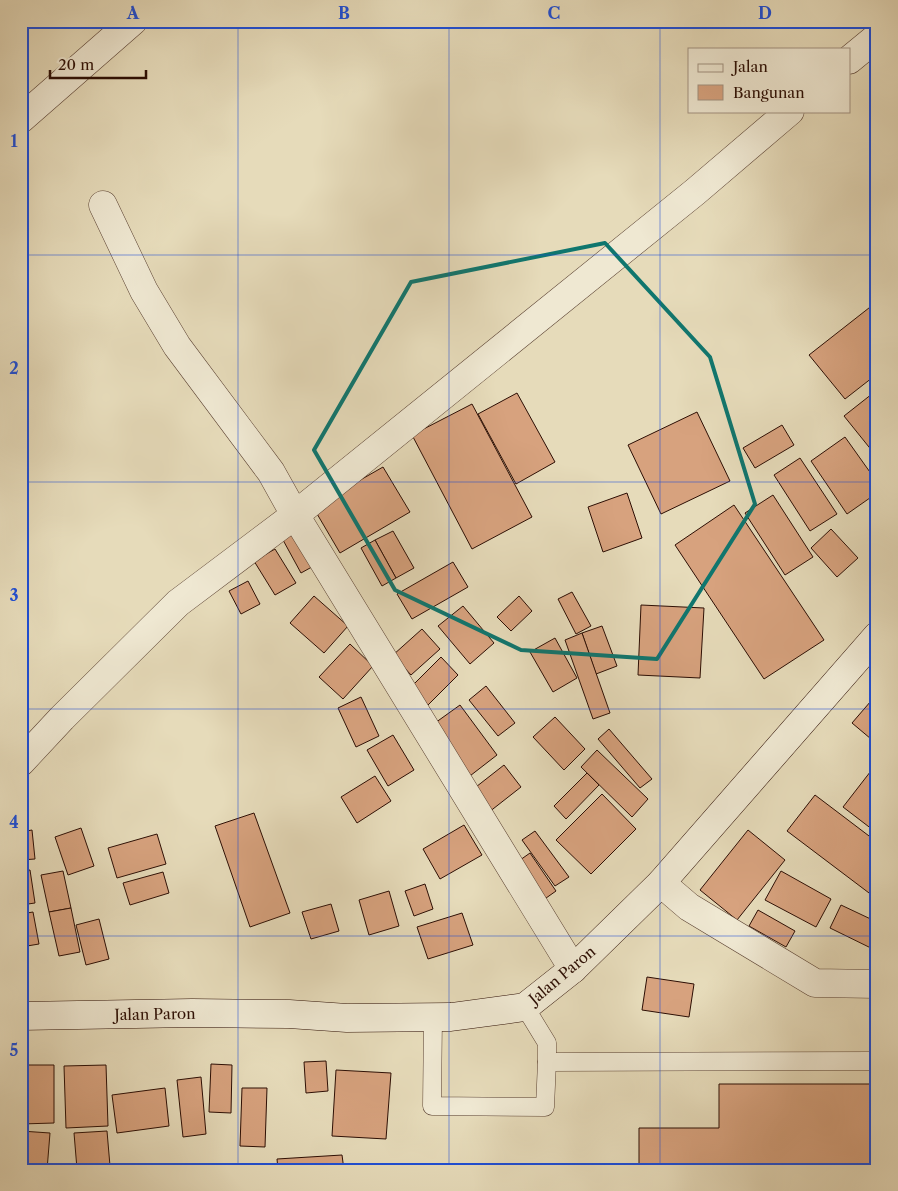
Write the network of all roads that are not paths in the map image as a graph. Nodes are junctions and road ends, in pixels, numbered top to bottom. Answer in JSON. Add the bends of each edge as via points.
{"nodes":[{"id":1,"x":133,"y":21,"type":"edge"},
{"id":2,"x":877,"y":37,"type":"edge"},
{"id":3,"x":850,"y":59,"type":"edge"},
{"id":4,"x":789,"y":112,"type":"edge"},
{"id":5,"x":21,"y":119,"type":"edge"},
{"id":6,"x":103,"y":205,"type":"dead end"},
{"id":7,"x":295,"y":515,"type":"junction"},
{"id":8,"x":877,"y":636,"type":"edge"},
{"id":9,"x":21,"y":762,"type":"edge"},
{"id":10,"x":661,"y":883,"type":"junction"},
{"id":11,"x":573,"y":968,"type":"junction"},
{"id":12,"x":877,"y":984,"type":"edge"},
{"id":13,"x":525,"y":1007,"type":"junction"},
{"id":14,"x":21,"y":1016,"type":"edge"},
{"id":15,"x":433,"y":1017,"type":"junction"},
{"id":16,"x":877,"y":1061,"type":"edge"},
{"id":17,"x":547,"y":1062,"type":"junction"}],
"edges":[{"from":1,"to":5,"type":"street"},
{"from":2,"to":3,"type":"street"},
{"from":4,"to":7,"type":"street","via":[[695,192]]},
{"from":6,"to":7,"type":"street","via":[[144,291],[178,346],[271,472]]},
{"from":7,"to":9,"type":"street","via":[[178,603]]},
{"from":7,"to":11,"type":"street"},
{"from":8,"to":10,"type":"street","name":"Jalan Paron"},
{"from":10,"to":11,"type":"street","name":"Jalan Paron"},
{"from":10,"to":12,"type":"street","via":[[689,907],[815,983]]},
{"from":11,"to":13,"type":"street","name":"Jalan Paron"},
{"from":13,"to":15,"type":"street","name":"Jalan Paron"},
{"from":13,"to":17,"type":"lane","via":[[547,1043]]},
{"from":14,"to":15,"type":"street","name":"Jalan Paron","via":[[211,1013],[347,1018]]},
{"from":15,"to":17,"type":"lane","via":[[432,1106],[545,1107]]},
{"from":16,"to":17,"type":"lane"}]}
